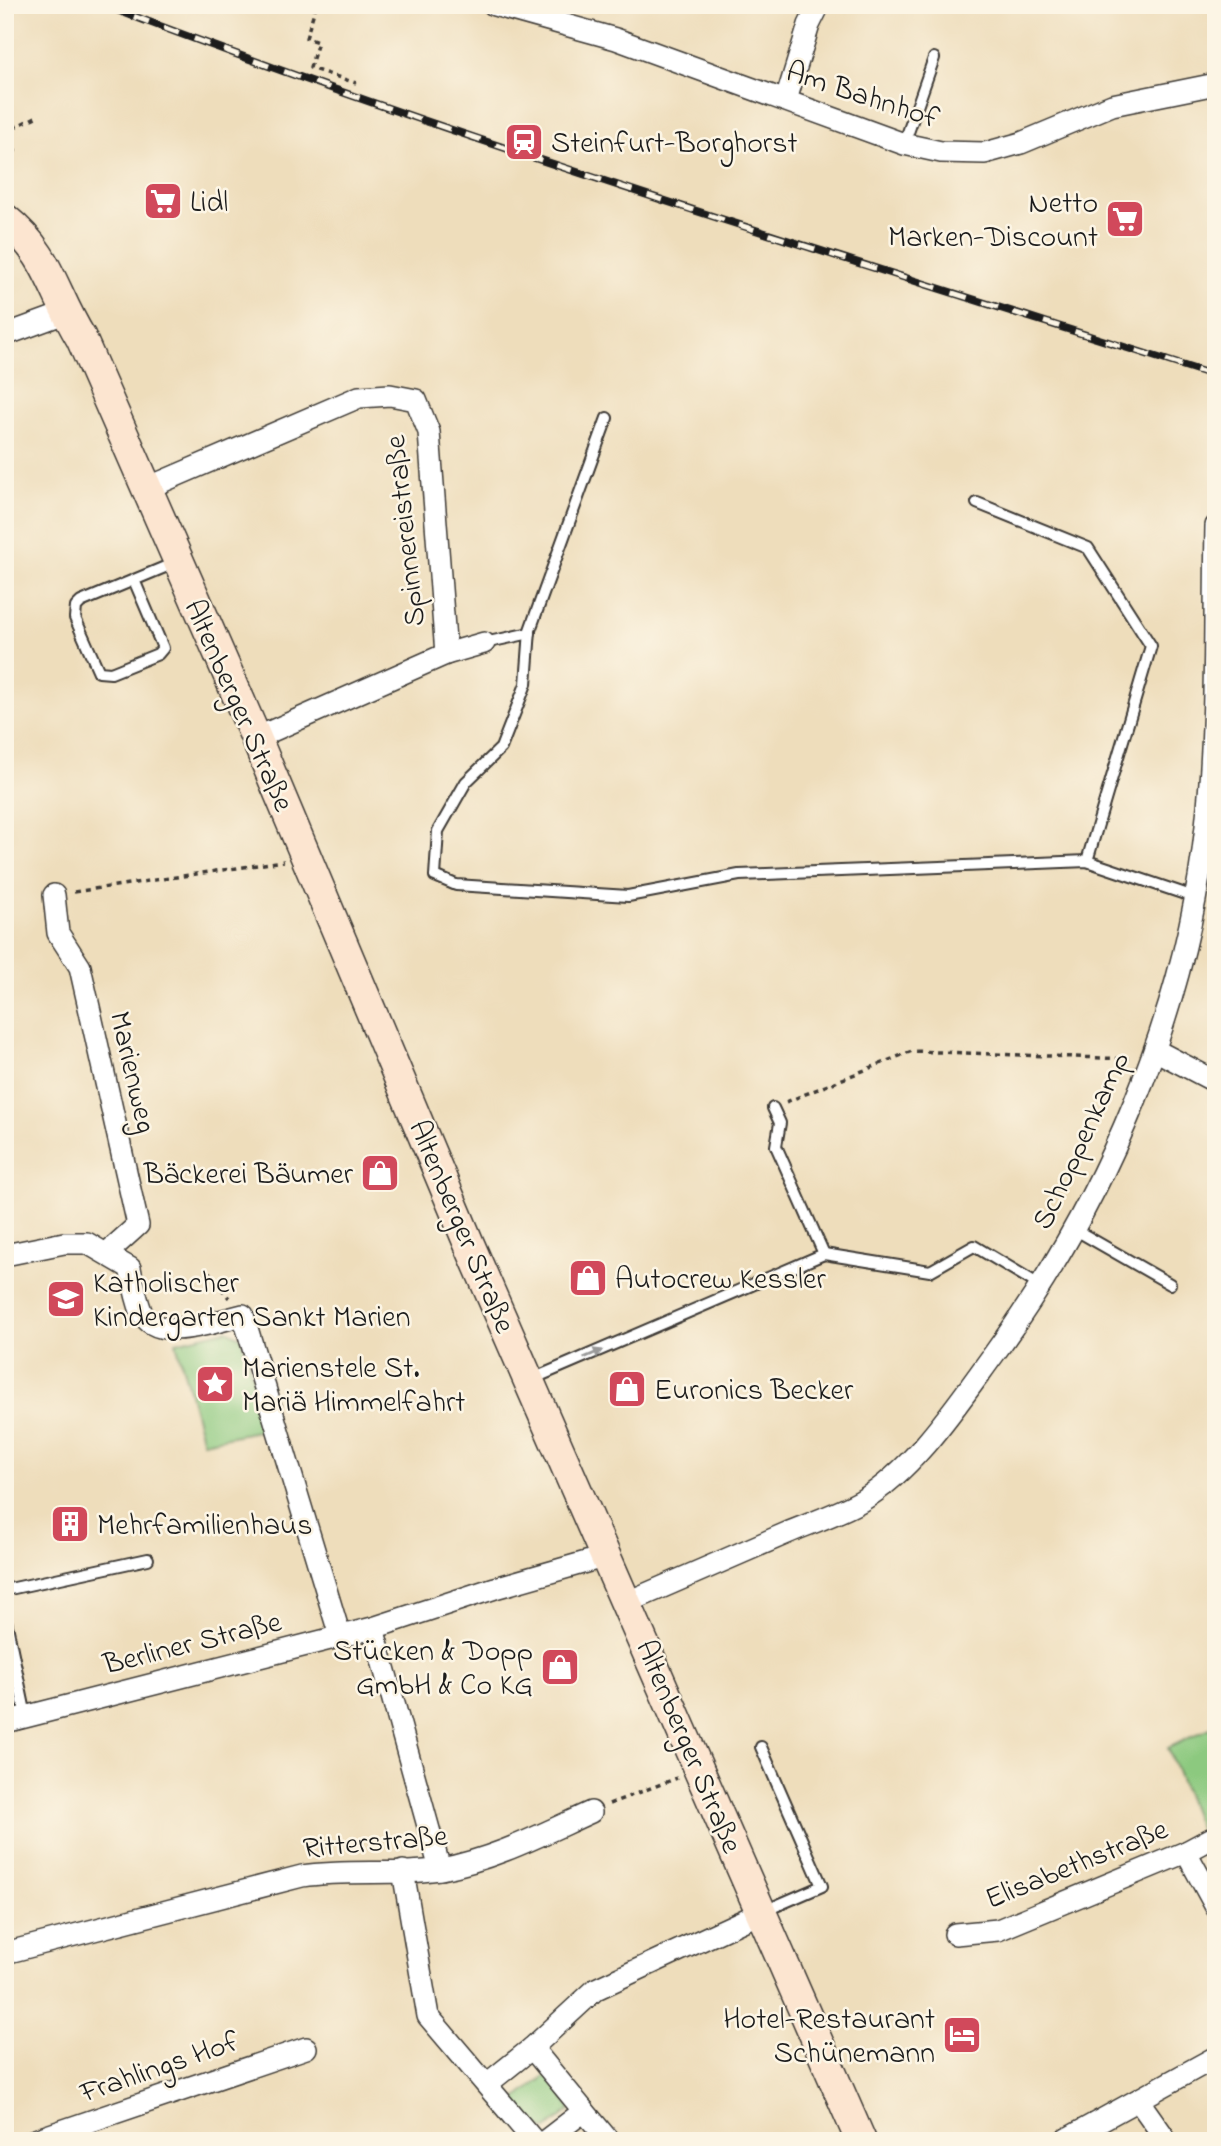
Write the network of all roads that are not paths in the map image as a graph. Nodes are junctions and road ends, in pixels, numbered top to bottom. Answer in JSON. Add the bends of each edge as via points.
{"nodes":[{"id":1,"x":494,"y":5,"type":"edge"},
{"id":2,"x":819,"y":5,"type":"edge"},
{"id":3,"x":934,"y":58,"type":"dead end"},
{"id":4,"x":1216,"y":84,"type":"edge"},
{"id":5,"x":786,"y":100,"type":"junction"},
{"id":6,"x":904,"y":144,"type":"junction"},
{"id":7,"x":5,"y":219,"type":"edge"},
{"id":8,"x":65,"y":313,"type":"junction"},
{"id":9,"x":5,"y":335,"type":"edge"},
{"id":10,"x":607,"y":418,"type":"dead end"},
{"id":11,"x":145,"y":489,"type":"junction"},
{"id":12,"x":977,"y":503,"type":"dead end"},
{"id":13,"x":1216,"y":526,"type":"edge"},
{"id":14,"x":177,"y":562,"type":"junction"},
{"id":15,"x":134,"y":580,"type":"junction"},
{"id":16,"x":530,"y":633,"type":"junction"},
{"id":17,"x":484,"y":643,"type":"joint"},
{"id":18,"x":446,"y":654,"type":"junction"},
{"id":19,"x":256,"y":738,"type":"junction"},
{"id":20,"x":1087,"y":861,"type":"junction"},
{"id":21,"x":54,"y":895,"type":"road end"},
{"id":22,"x":1194,"y":897,"type":"junction"},
{"id":23,"x":1153,"y":1055,"type":"junction"},
{"id":24,"x":1216,"y":1082,"type":"edge"},
{"id":25,"x":773,"y":1108,"type":"dead end"},
{"id":26,"x":1074,"y":1229,"type":"junction"},
{"id":27,"x":107,"y":1253,"type":"junction"},
{"id":28,"x":824,"y":1254,"type":"junction"},
{"id":29,"x":5,"y":1255,"type":"edge"},
{"id":30,"x":1170,"y":1284,"type":"dead end"},
{"id":31,"x":1041,"y":1286,"type":"junction"},
{"id":32,"x":530,"y":1380,"type":"junction"},
{"id":33,"x":607,"y":1556,"type":"junction"},
{"id":34,"x":148,"y":1559,"type":"dead end"},
{"id":35,"x":5,"y":1590,"type":"edge"},
{"id":36,"x":628,"y":1602,"type":"junction"},
{"id":37,"x":5,"y":1616,"type":"edge"},
{"id":38,"x":373,"y":1629,"type":"junction"},
{"id":39,"x":340,"y":1636,"type":"junction"},
{"id":40,"x":26,"y":1716,"type":"junction"},
{"id":41,"x":5,"y":1722,"type":"edge"},
{"id":42,"x":761,"y":1747,"type":"dead end"},
{"id":43,"x":591,"y":1812,"type":"road end"},
{"id":44,"x":1216,"y":1836,"type":"edge"},
{"id":45,"x":1186,"y":1852,"type":"junction"},
{"id":46,"x":440,"y":1869,"type":"junction"},
{"id":47,"x":402,"y":1871,"type":"junction"},
{"id":48,"x":1216,"y":1907,"type":"edge"},
{"id":49,"x":762,"y":1912,"type":"junction"},
{"id":50,"x":955,"y":1934,"type":"dead end"},
{"id":51,"x":5,"y":1953,"type":"edge"},
{"id":52,"x":306,"y":2048,"type":"dead end"},
{"id":53,"x":532,"y":2048,"type":"junction"},
{"id":54,"x":1216,"y":2057,"type":"edge"},
{"id":55,"x":487,"y":2084,"type":"junction"},
{"id":56,"x":1138,"y":2101,"type":"junction"},
{"id":57,"x":584,"y":2110,"type":"junction"},
{"id":58,"x":32,"y":2141,"type":"edge"},
{"id":59,"x":534,"y":2141,"type":"edge"},
{"id":60,"x":545,"y":2141,"type":"edge"},
{"id":61,"x":609,"y":2141,"type":"edge"},
{"id":62,"x":861,"y":2141,"type":"edge"},
{"id":63,"x":1062,"y":2141,"type":"edge"},
{"id":64,"x":1167,"y":2141,"type":"edge"}],
"edges":[{"from":1,"to":5,"type":"street","name":"Am Bahnhof","via":[[616,39]]},
{"from":2,"to":5,"type":"street"},
{"from":3,"to":6,"type":"lane"},
{"from":4,"to":6,"type":"street","name":"Am Bahnhof","via":[[1112,106],[985,153],[941,152]]},
{"from":5,"to":6,"type":"street","name":"Am Bahnhof"},
{"from":7,"to":8,"type":"main road","name":"Altenberger Straße","via":[[34,245]]},
{"from":8,"to":9,"type":"street"},
{"from":8,"to":11,"type":"main road","name":"Altenberger Straße"},
{"from":10,"to":16,"type":"lane"},
{"from":11,"to":14,"type":"main road","name":"Altenberger Straße"},
{"from":11,"to":18,"type":"street","name":"Spinnereistraße","via":[[359,397],[390,395],[416,400],[429,432]]},
{"from":12,"to":20,"type":"lane","via":[[1088,548],[1151,646]]},
{"from":13,"to":22,"type":"street","name":"Schoppenkamp","via":[[1213,738],[1206,829]]},
{"from":14,"to":15,"type":"lane"},
{"from":14,"to":19,"type":"main road","name":"Altenberger Straße"},
{"from":15,"to":15,"type":"lane","via":[[82,602],[74,611],[99,672],[111,673],[163,648]]},
{"from":16,"to":17,"type":"lane"},
{"from":16,"to":20,"type":"lane","via":[[526,684],[501,748],[466,782],[438,831],[435,876],[456,884],[628,897],[739,875]]},
{"from":17,"to":18,"type":"street"},
{"from":18,"to":19,"type":"street"},
{"from":19,"to":32,"type":"main road","name":"Altenberger Straße"},
{"from":20,"to":22,"type":"lane"},
{"from":21,"to":27,"type":"street","name":"Marienweg","via":[[58,933],[80,967],[138,1225]]},
{"from":22,"to":23,"type":"street","name":"Schoppenkamp"},
{"from":23,"to":24,"type":"street"},
{"from":23,"to":26,"type":"street","name":"Schoppenkamp","via":[[1097,1189]]},
{"from":25,"to":28,"type":"lane","via":[[780,1123],[776,1146]]},
{"from":26,"to":30,"type":"lane"},
{"from":26,"to":31,"type":"street","name":"Schoppenkamp"},
{"from":27,"to":29,"type":"street","via":[[87,1243],[65,1243]]},
{"from":27,"to":39,"type":"street","via":[[130,1268],[142,1314],[154,1326],[168,1331],[243,1315]]},
{"from":28,"to":31,"type":"lane","via":[[930,1271],[974,1245]]},
{"from":32,"to":28,"type":"lane","one_way":true},
{"from":31,"to":36,"type":"street","name":"Schoppenkamp","via":[[949,1415],[910,1460],[861,1501]]},
{"from":32,"to":33,"type":"main road","name":"Altenberger Straße"},
{"from":33,"to":36,"type":"main road","name":"Altenberger Straße"},
{"from":33,"to":38,"type":"street","name":"Berliner Straße"},
{"from":34,"to":35,"type":"lane"},
{"from":36,"to":49,"type":"main road","name":"Altenberger Straße"},
{"from":37,"to":40,"type":"lane"},
{"from":38,"to":39,"type":"street","name":"Berliner Straße"},
{"from":38,"to":46,"type":"street"},
{"from":39,"to":40,"type":"street","name":"Berliner Straße"},
{"from":40,"to":41,"type":"street","name":"Berliner Straße"},
{"from":42,"to":49,"type":"lane","via":[[822,1886]]},
{"from":43,"to":46,"type":"street","name":"Ritterstraße","via":[[493,1856]]},
{"from":44,"to":45,"type":"street","name":"Elisabethstraße"},
{"from":45,"to":48,"type":"street"},
{"from":45,"to":50,"type":"street","name":"Elisabethstraße","via":[[998,1930]]},
{"from":46,"to":47,"type":"street","name":"Ritterstraße"},
{"from":47,"to":51,"type":"street","name":"Ritterstraße","via":[[340,1870],[302,1876]]},
{"from":47,"to":55,"type":"street","via":[[428,2016]]},
{"from":49,"to":53,"type":"street","via":[[596,1989]]},
{"from":49,"to":62,"type":"main road","name":"Altenberger Straße"},
{"from":52,"to":58,"type":"street","name":"Frahlings Hof"},
{"from":53,"to":55,"type":"street"},
{"from":53,"to":57,"type":"street"},
{"from":54,"to":56,"type":"street"},
{"from":55,"to":59,"type":"street"},
{"from":56,"to":63,"type":"street"},
{"from":56,"to":64,"type":"street"},
{"from":57,"to":60,"type":"street"},
{"from":57,"to":61,"type":"street"}]}
